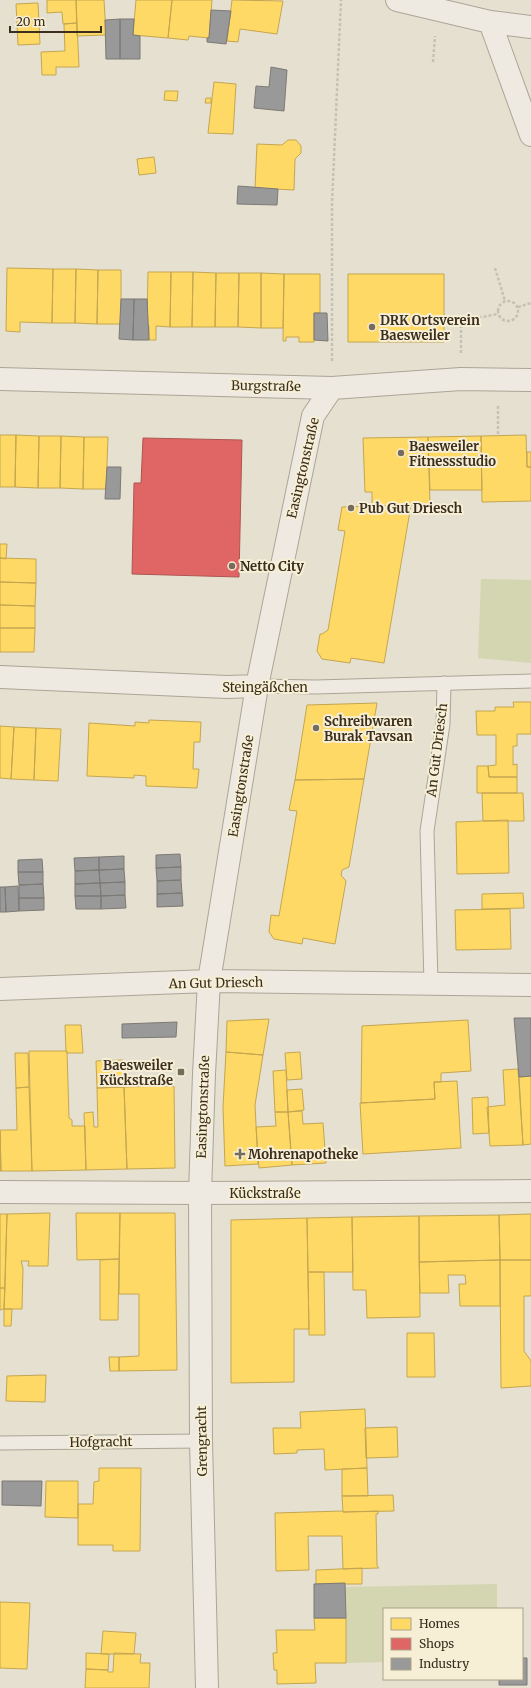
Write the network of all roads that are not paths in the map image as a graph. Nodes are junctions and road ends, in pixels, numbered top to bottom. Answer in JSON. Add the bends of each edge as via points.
{"nodes":[{"id":1,"x":397,"y":0,"type":"edge"},
{"id":2,"x":490,"y":22,"type":"junction"},
{"id":3,"x":531,"y":27,"type":"edge"},
{"id":4,"x":531,"y":135,"type":"edge"},
{"id":5,"x":0,"y":379,"type":"edge"},
{"id":6,"x":531,"y":380,"type":"edge"},
{"id":7,"x":332,"y":388,"type":"junction"},
{"id":8,"x":0,"y":677,"type":"edge"},
{"id":9,"x":531,"y":681,"type":"edge"},
{"id":10,"x":444,"y":683,"type":"junction"},
{"id":11,"x":257,"y":686,"type":"junction"},
{"id":12,"x":209,"y":981,"type":"junction"},
{"id":13,"x":431,"y":984,"type":"junction"},
{"id":14,"x":531,"y":986,"type":"edge"},
{"id":15,"x":0,"y":989,"type":"edge"},
{"id":16,"x":531,"y":1191,"type":"edge"},
{"id":17,"x":0,"y":1192,"type":"edge"},
{"id":18,"x":200,"y":1193,"type":"junction"},
{"id":19,"x":201,"y":1441,"type":"junction"},
{"id":20,"x":0,"y":1443,"type":"edge"},
{"id":21,"x":207,"y":1688,"type":"edge"}],
"edges":[{"from":1,"to":2,"type":"street"},
{"from":2,"to":3,"type":"street"},
{"from":2,"to":4,"type":"street"},
{"from":5,"to":7,"type":"street","name":"Burgstraße"},
{"from":6,"to":7,"type":"street","name":"Burgstraße","via":[[461,379]]},
{"from":7,"to":11,"type":"street","name":"Easingtonstraße","via":[[313,416]]},
{"from":8,"to":11,"type":"street","name":"Steingäßchen","via":[[227,687]]},
{"from":9,"to":10,"type":"lane","name":"Steingäßchen"},
{"from":10,"to":11,"type":"lane","name":"Steingäßchen"},
{"from":10,"to":13,"type":"lane","name":"An Gut Driesch","via":[[443,724],[427,831]]},
{"from":11,"to":12,"type":"street","name":"Easingtonstraße"},
{"from":12,"to":13,"type":"street","name":"An Gut Driesch"},
{"from":12,"to":15,"type":"street","name":"An Gut Driesch"},
{"from":12,"to":18,"type":"street","name":"Easingtonstraße"},
{"from":13,"to":14,"type":"street","name":"An Gut Driesch"},
{"from":16,"to":18,"type":"street","name":"Kückstraße"},
{"from":17,"to":18,"type":"street","name":"Kückstraße"},
{"from":18,"to":19,"type":"street","name":"Grengracht"},
{"from":19,"to":20,"type":"lane","name":"Hofgracht"},
{"from":19,"to":21,"type":"street","name":"Grengracht"}]}
